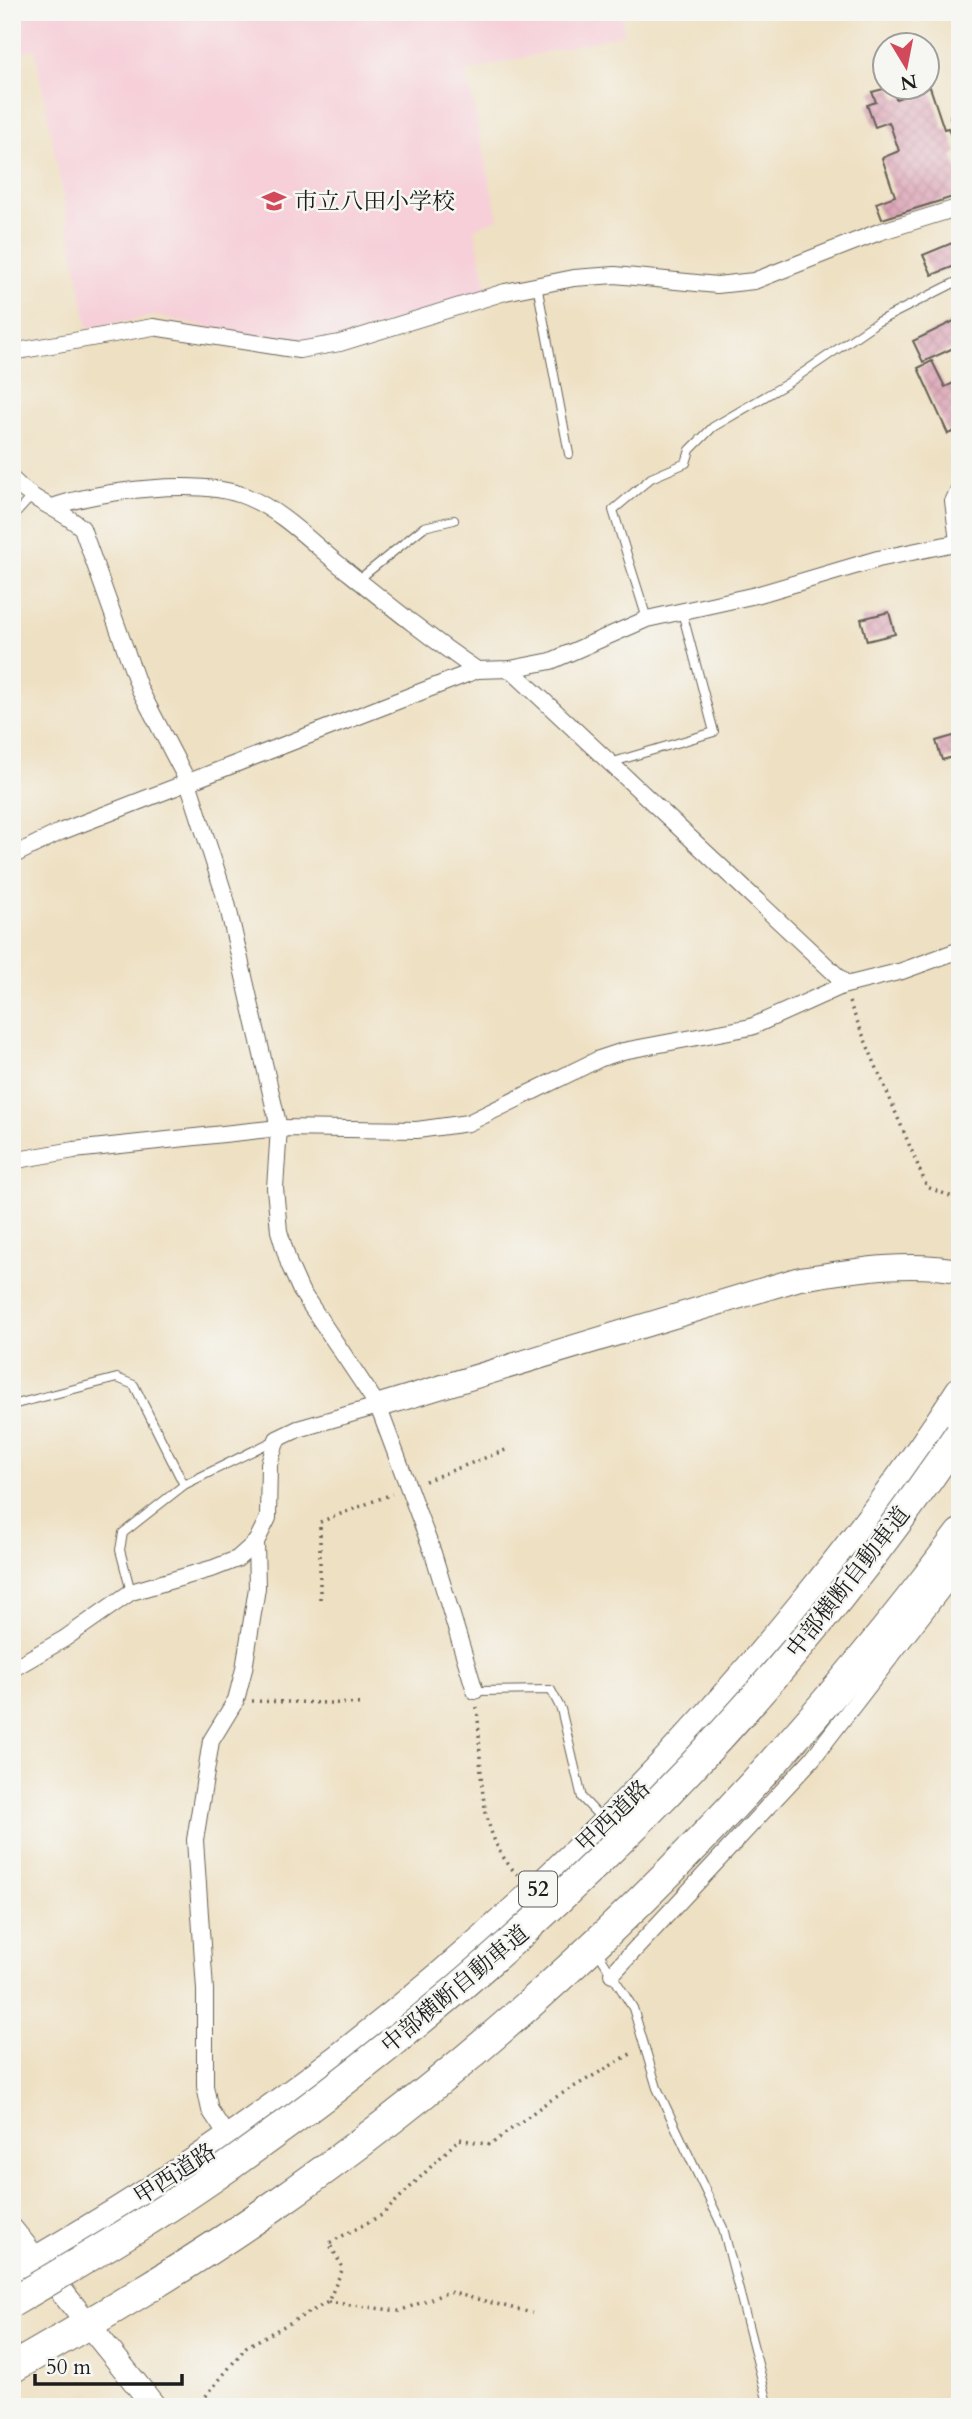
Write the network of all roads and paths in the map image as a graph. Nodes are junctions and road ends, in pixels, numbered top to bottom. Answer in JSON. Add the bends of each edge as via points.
{"nodes":[{"id":1,"x":954,"y":117,"type":"dead end"},
{"id":2,"x":960,"y":133,"type":"edge"},
{"id":3,"x":957,"y":213,"type":"edge"},
{"id":4,"x":960,"y":280,"type":"edge"},
{"id":5,"x":537,"y":285,"type":"junction"},
{"id":6,"x":12,"y":352,"type":"edge"},
{"id":7,"x":569,"y":454,"type":"dead end"},
{"id":8,"x":960,"y":477,"type":"edge"},
{"id":9,"x":12,"y":479,"type":"edge"},
{"id":10,"x":30,"y":498,"type":"junction"},
{"id":11,"x":52,"y":507,"type":"junction"},
{"id":12,"x":12,"y":518,"type":"edge"},
{"id":13,"x":454,"y":520,"type":"dead end"},
{"id":14,"x":957,"y":542,"type":"edge"},
{"id":15,"x":358,"y":580,"type":"junction"},
{"id":16,"x":682,"y":611,"type":"junction"},
{"id":17,"x":647,"y":619,"type":"junction"},
{"id":18,"x":510,"y":669,"type":"junction"},
{"id":19,"x":477,"y":670,"type":"junction"},
{"id":20,"x":610,"y":763,"type":"junction"},
{"id":21,"x":188,"y":782,"type":"junction"},
{"id":22,"x":12,"y":856,"type":"edge"},
{"id":23,"x":960,"y":950,"type":"edge"},
{"id":24,"x":844,"y":985,"type":"junction"},
{"id":25,"x":279,"y":1128,"type":"junction"},
{"id":26,"x":12,"y":1161,"type":"edge"},
{"id":27,"x":960,"y":1200,"type":"edge"},
{"id":28,"x":960,"y":1271,"type":"edge"},
{"id":29,"x":960,"y":1392,"type":"edge"},
{"id":30,"x":12,"y":1405,"type":"edge"},
{"id":31,"x":378,"y":1406,"type":"junction"},
{"id":32,"x":960,"y":1433,"type":"edge"},
{"id":33,"x":277,"y":1439,"type":"junction"},
{"id":34,"x":508,"y":1449,"type":"dead end"},
{"id":35,"x":184,"y":1485,"type":"junction"},
{"id":36,"x":408,"y":1488,"type":"junction"},
{"id":37,"x":960,"y":1534,"type":"edge"},
{"id":38,"x":256,"y":1542,"type":"junction"},
{"id":39,"x":960,"y":1567,"type":"edge"},
{"id":40,"x":131,"y":1592,"type":"junction"},
{"id":41,"x":320,"y":1599,"type":"dead end"},
{"id":42,"x":12,"y":1669,"type":"edge"},
{"id":43,"x":475,"y":1691,"type":"junction"},
{"id":44,"x":236,"y":1700,"type":"junction"},
{"id":45,"x":364,"y":1704,"type":"dead end"},
{"id":46,"x":606,"y":1823,"type":"junction"},
{"id":47,"x":535,"y":1891,"type":"junction"},
{"id":48,"x":593,"y":1944,"type":"junction"},
{"id":49,"x":612,"y":1974,"type":"junction"},
{"id":50,"x":645,"y":2045,"type":"junction"},
{"id":51,"x":229,"y":2139,"type":"junction"},
{"id":52,"x":12,"y":2230,"type":"edge"},
{"id":53,"x":25,"y":2268,"type":"edge"},
{"id":54,"x":12,"y":2302,"type":"edge"},
{"id":55,"x":328,"y":2302,"type":"junction"},
{"id":56,"x":532,"y":2313,"type":"dead end"},
{"id":57,"x":88,"y":2324,"type":"junction"},
{"id":58,"x":12,"y":2368,"type":"edge"},
{"id":59,"x":155,"y":2407,"type":"edge"},
{"id":60,"x":197,"y":2407,"type":"edge"},
{"id":61,"x":769,"y":2407,"type":"edge"}],
"edges":[{"from":1,"to":2,"type":"lane"},
{"from":3,"to":5,"type":"street","via":[[879,232],[754,281],[717,285],[615,275]]},
{"from":4,"to":17,"type":"lane","via":[[877,322],[713,427],[690,450],[686,463],[650,478],[613,510]]},
{"from":5,"to":6,"type":"street","via":[[340,343],[299,350],[153,327]]},
{"from":5,"to":7,"type":"lane"},
{"from":8,"to":14,"type":"lane","via":[[949,501]]},
{"from":9,"to":10,"type":"street"},
{"from":10,"to":11,"type":"street"},
{"from":10,"to":12,"type":"lane"},
{"from":11,"to":15,"type":"street","via":[[139,491],[219,489],[281,516]]},
{"from":11,"to":21,"type":"street","via":[[82,528],[140,690]]},
{"from":13,"to":15,"type":"lane","via":[[424,527]]},
{"from":14,"to":16,"type":"street"},
{"from":15,"to":19,"type":"street"},
{"from":16,"to":17,"type":"street"},
{"from":16,"to":20,"type":"lane","via":[[714,732]]},
{"from":17,"to":18,"type":"street","via":[[551,661]]},
{"from":18,"to":19,"type":"street"},
{"from":18,"to":20,"type":"street"},
{"from":19,"to":21,"type":"street"},
{"from":20,"to":24,"type":"street"},
{"from":21,"to":22,"type":"street","via":[[60,832]]},
{"from":21,"to":25,"type":"street","via":[[227,903]]},
{"from":23,"to":24,"type":"street"},
{"from":24,"to":25,"type":"street","via":[[751,1027],[599,1059],[468,1124],[417,1130]]},
{"from":24,"to":27,"type":"path","via":[[927,1187]]},
{"from":25,"to":26,"type":"street"},
{"from":25,"to":31,"type":"street","via":[[275,1188],[279,1231],[289,1264],[301,1291]]},
{"from":28,"to":31,"type":"street","via":[[854,1270],[798,1279]]},
{"from":29,"to":46,"type":"highway","name":"甲西道路","number":"52","via":[[853,1542],[762,1655],[668,1763]]},
{"from":30,"to":35,"type":"lane","via":[[117,1378],[134,1385]]},
{"from":31,"to":33,"type":"street"},
{"from":31,"to":36,"type":"street"},
{"from":32,"to":54,"type":"highway","name":"中部横断自動車道","bridge":true,"via":[[875,1552],[711,1747],[622,1840],[524,1930],[428,2014],[253,2148],[125,2235]]},
{"from":33,"to":35,"type":"lane"},
{"from":33,"to":38,"type":"street","via":[[269,1464],[268,1518]]},
{"from":34,"to":36,"type":"path"},
{"from":35,"to":40,"type":"lane","via":[[122,1533],[120,1550]]},
{"from":36,"to":41,"type":"path","via":[[320,1522]]},
{"from":36,"to":43,"type":"street"},
{"from":37,"to":48,"type":"highway","via":[[806,1728],[702,1841]]},
{"from":38,"to":40,"type":"street","via":[[225,1564]]},
{"from":38,"to":44,"type":"street","via":[[257,1588]]},
{"from":39,"to":49,"type":"street","via":[[812,1759]]},
{"from":40,"to":42,"type":"street"},
{"from":43,"to":46,"type":"lane","via":[[551,1690],[561,1709],[582,1798]]},
{"from":43,"to":47,"type":"path","via":[[484,1815],[507,1864]]},
{"from":44,"to":45,"type":"path"},
{"from":44,"to":51,"type":"street","via":[[211,1741],[195,1840],[205,1990],[205,2087],[210,2110]]},
{"from":46,"to":47,"type":"highway","name":"甲西道路","number":"52"},
{"from":47,"to":51,"type":"highway","name":"甲西道路","number":"52","via":[[332,2065]]},
{"from":48,"to":49,"type":"lane"},
{"from":48,"to":57,"type":"highway","via":[[465,2060],[335,2162],[203,2253]]},
{"from":49,"to":50,"type":"lane","via":[[633,2008]]},
{"from":50,"to":55,"type":"path","via":[[546,2103],[490,2145],[459,2139],[382,2215],[329,2242],[343,2268]]},
{"from":50,"to":61,"type":"lane","via":[[657,2088],[723,2228]]},
{"from":51,"to":53,"type":"highway","name":"甲西道路","number":"52"},
{"from":52,"to":53,"type":"street"},
{"from":53,"to":57,"type":"street"},
{"from":55,"to":56,"type":"path","via":[[399,2311],[449,2292]]},
{"from":55,"to":60,"type":"path","via":[[246,2347]]},
{"from":57,"to":58,"type":"highway"},
{"from":57,"to":59,"type":"street"}]}
